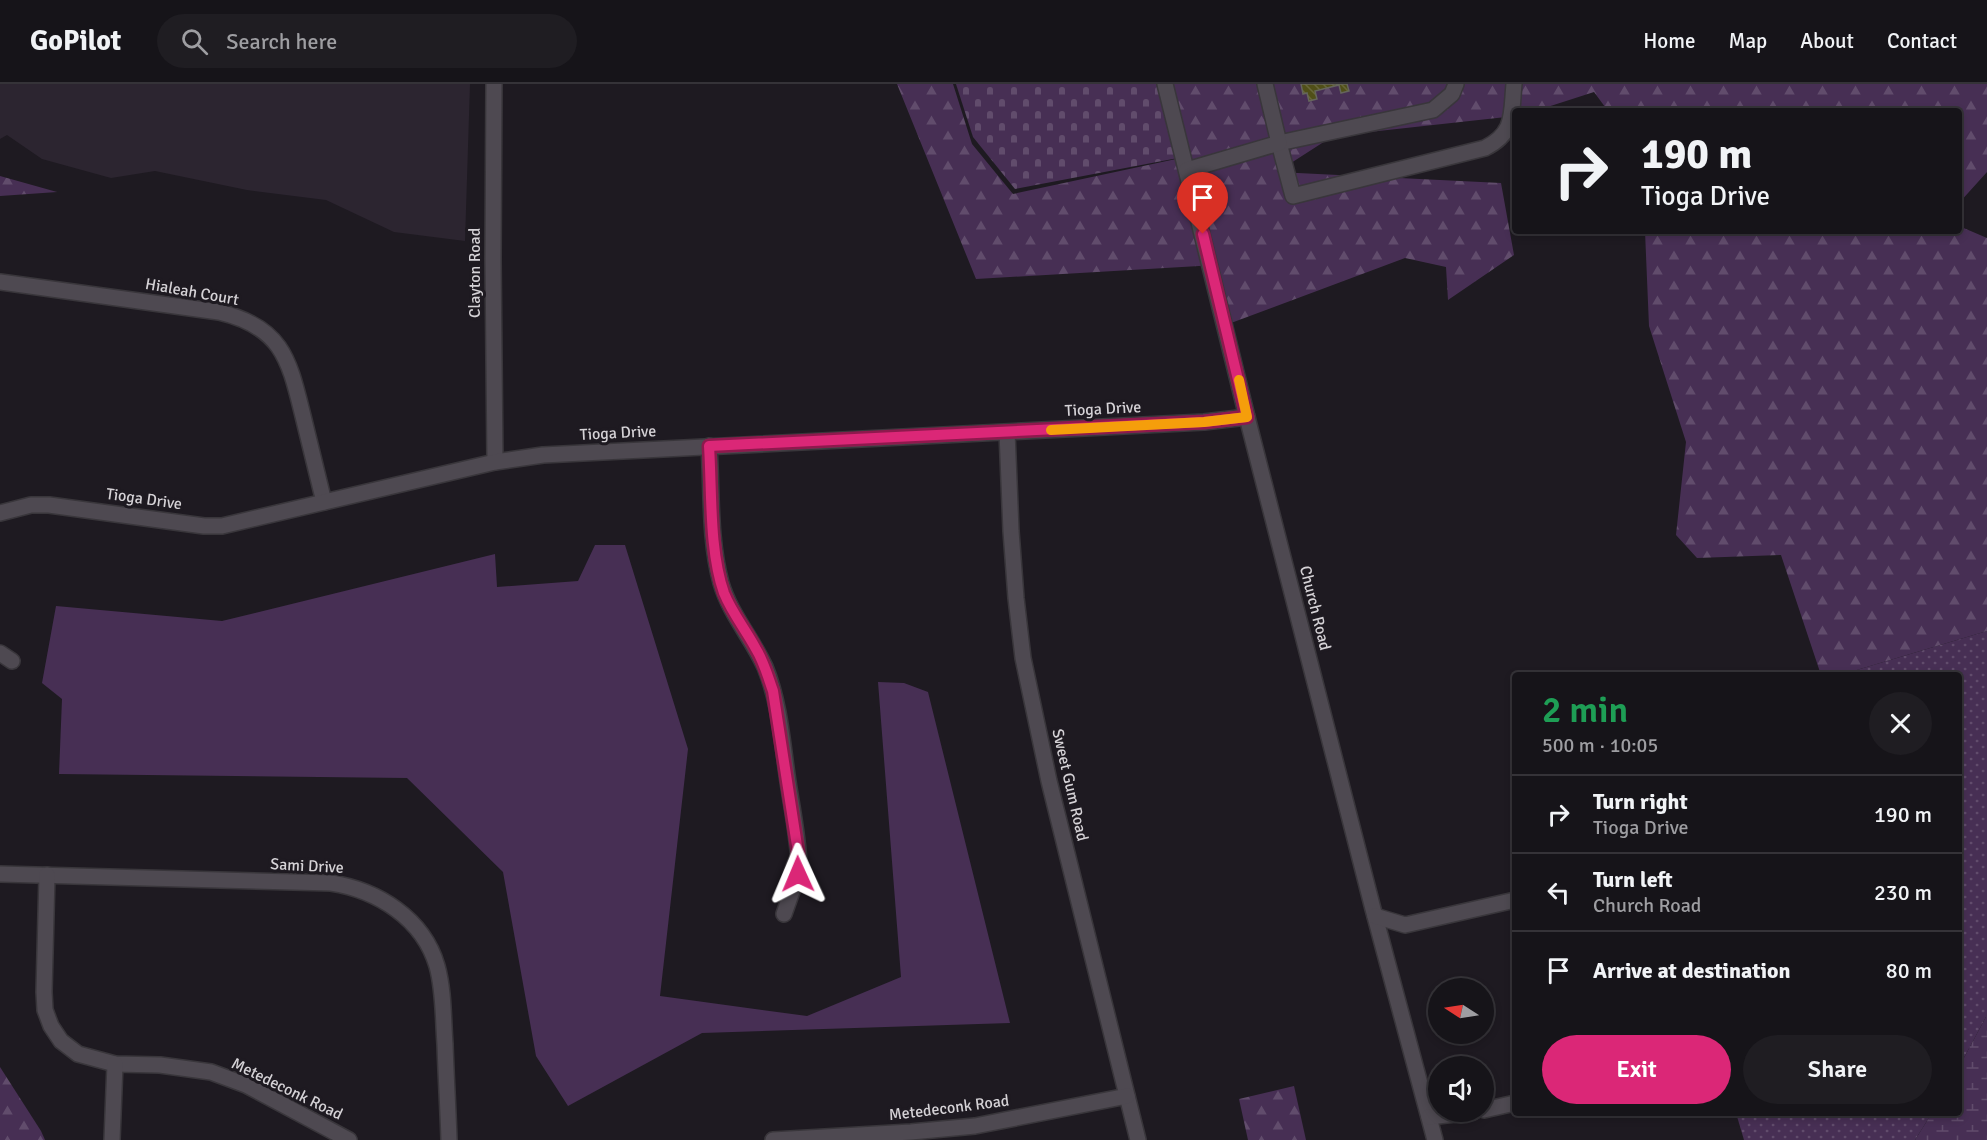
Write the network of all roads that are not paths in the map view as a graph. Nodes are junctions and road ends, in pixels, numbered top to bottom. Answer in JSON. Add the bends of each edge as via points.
{"nodes":[{"id":1,"x":494,"y":84,"type":"edge"},
{"id":2,"x":1165,"y":84,"type":"edge"},
{"id":3,"x":1265,"y":84,"type":"edge"},
{"id":4,"x":1456,"y":84,"type":"edge"},
{"id":5,"x":1514,"y":84,"type":"edge"},
{"id":6,"x":1279,"y":143,"type":"junction"},
{"id":7,"x":1187,"y":170,"type":"junction"},
{"id":8,"x":0,"y":282,"type":"edge"},
{"id":9,"x":1247,"y":417,"type":"junction"},
{"id":10,"x":1007,"y":432,"type":"junction"},
{"id":11,"x":709,"y":446,"type":"junction"},
{"id":12,"x":495,"y":462,"type":"junction"},
{"id":13,"x":324,"y":502,"type":"junction"},
{"id":14,"x":0,"y":513,"type":"edge"},
{"id":15,"x":0,"y":874,"type":"edge"},
{"id":16,"x":46,"y":875,"type":"junction"},
{"id":17,"x":1512,"y":901,"type":"edge"},
{"id":18,"x":784,"y":914,"type":"dead end"},
{"id":19,"x":1375,"y":916,"type":"junction"},
{"id":20,"x":1406,"y":925,"type":"junction"},
{"id":21,"x":1383,"y":944,"type":"junction"},
{"id":22,"x":115,"y":1064,"type":"junction"},
{"id":23,"x":1127,"y":1096,"type":"junction"},
{"id":24,"x":1512,"y":1104,"type":"edge"},
{"id":25,"x":1494,"y":1108,"type":"edge"},
{"id":26,"x":1428,"y":1113,"type":"edge"},
{"id":27,"x":1431,"y":1122,"type":"edge"},
{"id":28,"x":946,"y":1135,"type":"edge"},
{"id":29,"x":112,"y":1140,"type":"edge"},
{"id":30,"x":349,"y":1140,"type":"edge"},
{"id":31,"x":449,"y":1140,"type":"edge"},
{"id":32,"x":773,"y":1140,"type":"edge"},
{"id":33,"x":1138,"y":1140,"type":"edge"},
{"id":34,"x":1436,"y":1140,"type":"edge"}],
"edges":[{"from":1,"to":12,"type":"street","name":"Clayton Road"},
{"from":2,"to":7,"type":"street","name":"Church Road"},
{"from":3,"to":6,"type":"street"},
{"from":4,"to":6,"type":"street","via":[[1452,94],[1433,110]]},
{"from":5,"to":6,"type":"street","via":[[1508,129],[1500,141],[1485,148],[1293,196]]},
{"from":6,"to":7,"type":"street"},
{"from":7,"to":9,"type":"street","name":"Church Road"},
{"from":8,"to":13,"type":"street","name":"Hialeah Court","via":[[219,312],[262,329],[277,344],[291,368]]},
{"from":9,"to":10,"type":"street","name":"Tioga Drive"},
{"from":9,"to":19,"type":"street","name":"Church Road"},
{"from":10,"to":11,"type":"street","name":"Tioga Drive"},
{"from":10,"to":23,"type":"street","name":"Sweet Gum Road","via":[[1013,564],[1023,658],[1049,781]]},
{"from":11,"to":12,"type":"street","name":"Tioga Drive","via":[[543,455]]},
{"from":11,"to":18,"type":"street","via":[[720,579],[732,611],[766,669],[779,720],[799,865]]},
{"from":12,"to":13,"type":"street","name":"Tioga Drive"},
{"from":13,"to":14,"type":"street","name":"Tioga Drive","via":[[222,526],[49,505]]},
{"from":15,"to":16,"type":"street","name":"Sami Drive"},
{"from":16,"to":22,"type":"street","name":"Metedeconk Road","via":[[45,1010],[51,1026],[68,1047],[78,1054]]},
{"from":16,"to":31,"type":"street","name":"Sami Drive","via":[[331,883],[361,889],[389,903],[422,936],[441,982]]},
{"from":17,"to":20,"type":"street"},
{"from":19,"to":20,"type":"street"},
{"from":19,"to":21,"type":"street","name":"Church Road"},
{"from":20,"to":21,"type":"street"},
{"from":21,"to":26,"type":"street","name":"Church Road"},
{"from":22,"to":29,"type":"street"},
{"from":22,"to":30,"type":"street","name":"Metedeconk Road","via":[[185,1067],[231,1079]]},
{"from":23,"to":28,"type":"street","name":"Metedeconk Road"},
{"from":23,"to":33,"type":"street","name":"Sweet Gum Road"},
{"from":24,"to":25,"type":"street"},
{"from":27,"to":34,"type":"street","name":"Church Road"},
{"from":28,"to":32,"type":"street","name":"Metedeconk Road"}]}
